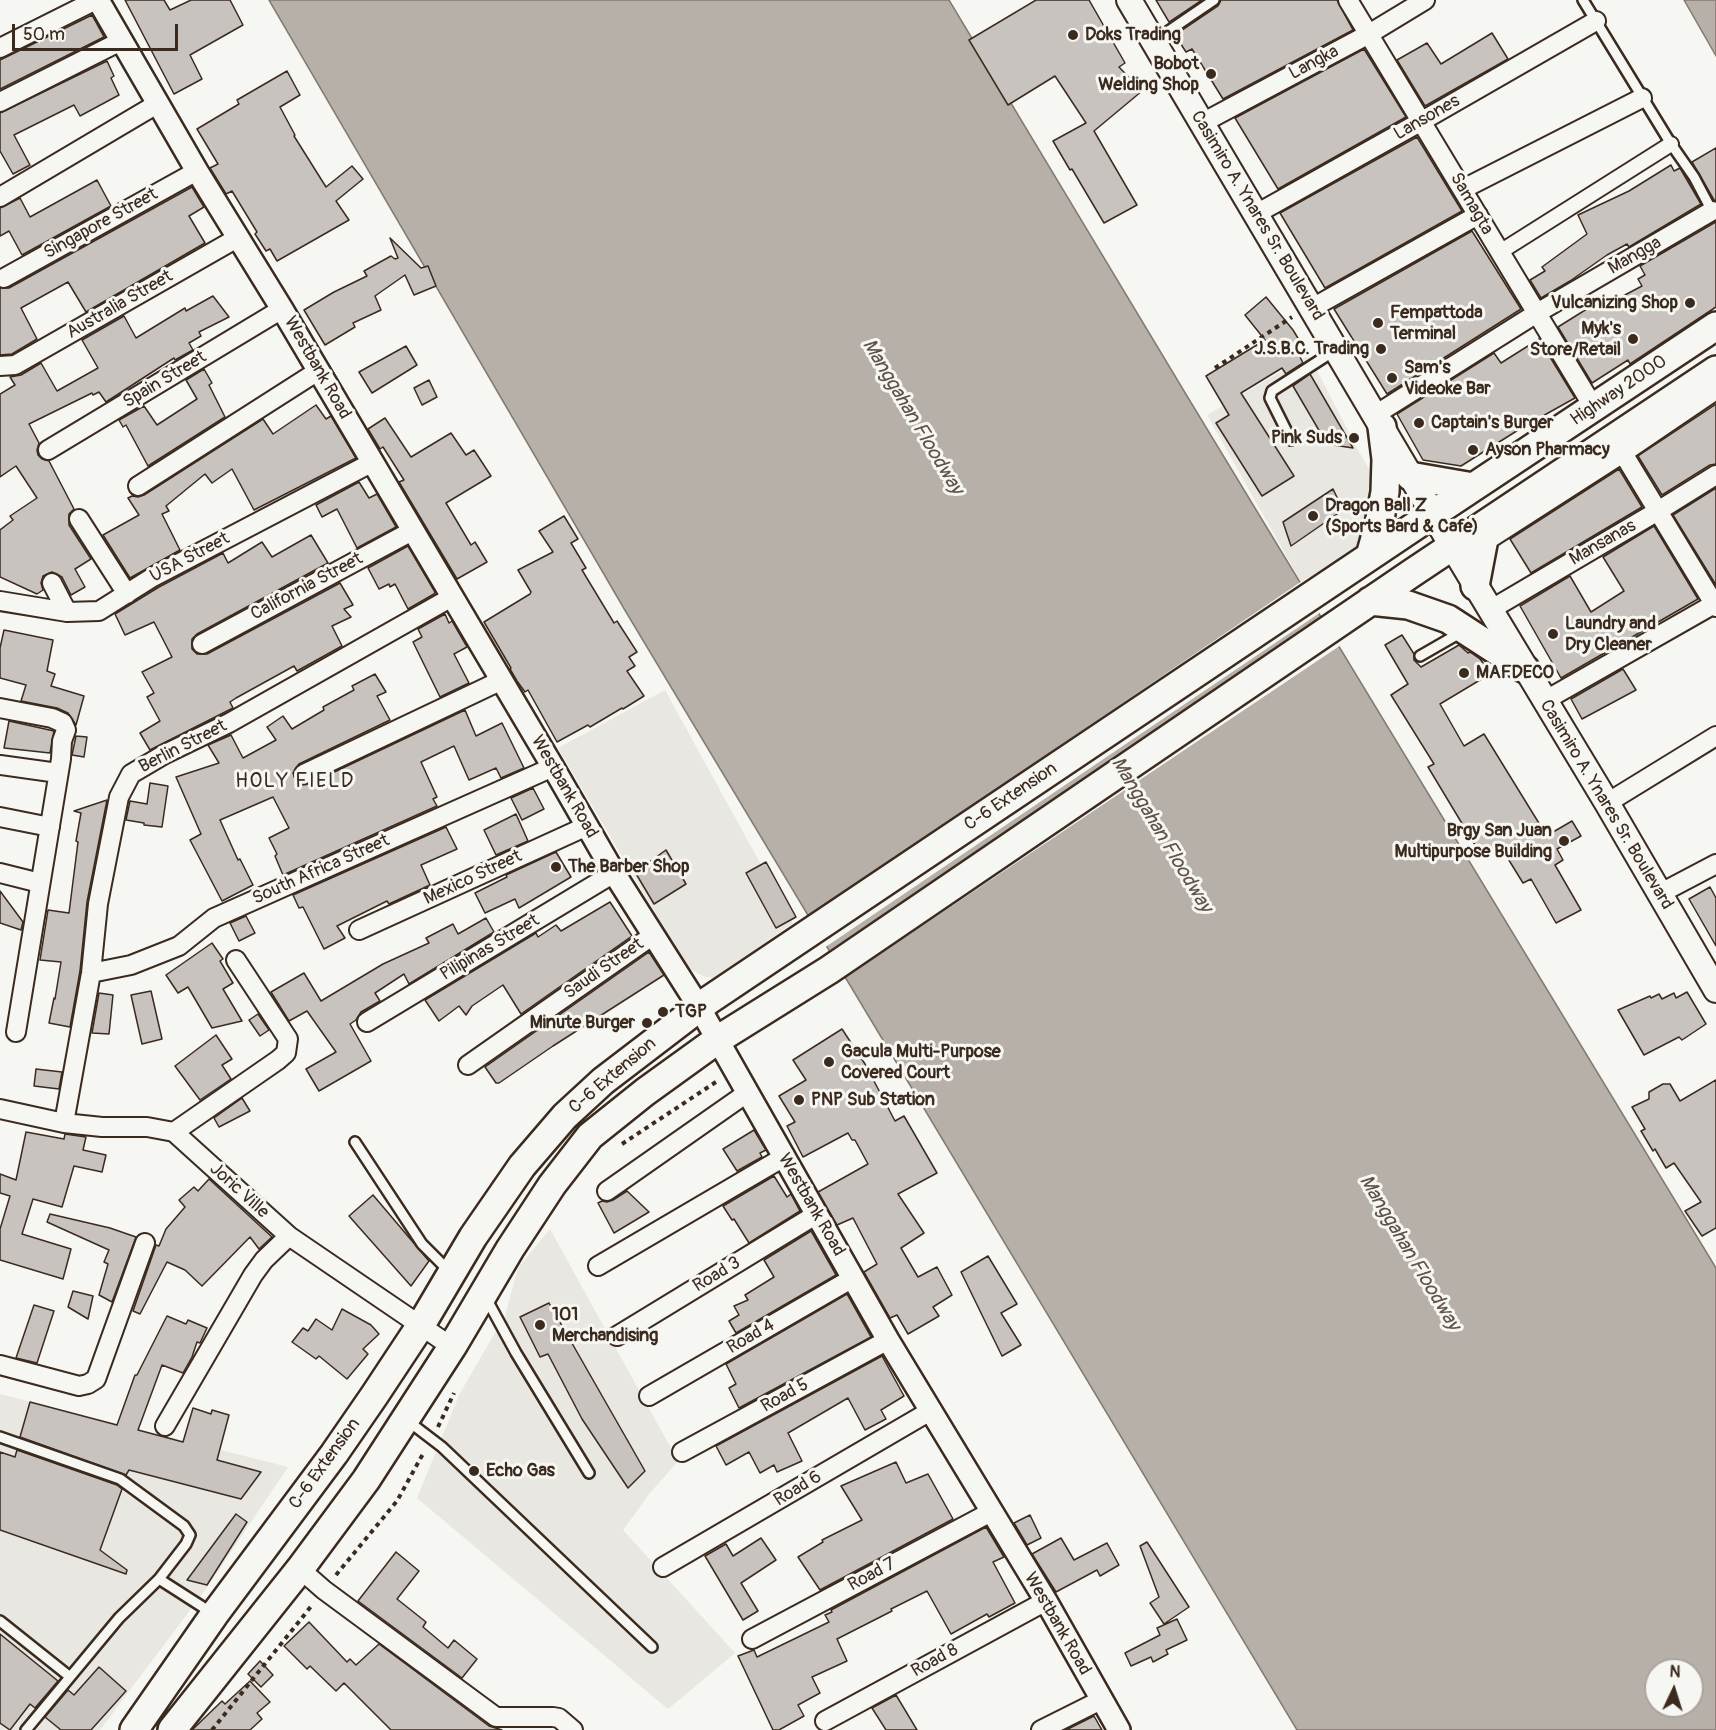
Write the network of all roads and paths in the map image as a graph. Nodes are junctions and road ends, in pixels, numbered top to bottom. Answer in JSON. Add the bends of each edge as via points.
{"nodes":[{"id":1,"x":97,"y":0,"type":"edge"},
{"id":2,"x":1129,"y":0,"type":"edge"},
{"id":3,"x":1214,"y":0,"type":"edge"},
{"id":4,"x":1348,"y":0,"type":"edge"},
{"id":5,"x":1425,"y":0,"type":"edge"},
{"id":6,"x":1583,"y":0,"type":"edge"},
{"id":7,"x":1596,"y":21,"type":"junction"},
{"id":8,"x":1369,"y":34,"type":"junction"},
{"id":9,"x":122,"y":41,"type":"junction"},
{"id":10,"x":1154,"y":41,"type":"junction"},
{"id":11,"x":0,"y":48,"type":"edge"},
{"id":12,"x":1642,"y":98,"type":"junction"},
{"id":13,"x":0,"y":102,"type":"edge"},
{"id":14,"x":158,"y":104,"type":"junction"},
{"id":15,"x":1422,"y":121,"type":"junction"},
{"id":16,"x":1202,"y":123,"type":"junction"},
{"id":17,"x":1671,"y":144,"type":"junction"},
{"id":18,"x":197,"y":171,"type":"junction"},
{"id":19,"x":1463,"y":189,"type":"junction"},
{"id":20,"x":0,"y":197,"type":"edge"},
{"id":21,"x":1256,"y":214,"type":"junction"},
{"id":22,"x":1714,"y":214,"type":"edge"},
{"id":23,"x":1478,"y":215,"type":"junction"},
{"id":24,"x":238,"y":237,"type":"junction"},
{"id":25,"x":1500,"y":252,"type":"junction"},
{"id":26,"x":4,"y":278,"type":"dead end"},
{"id":27,"x":1311,"y":307,"type":"junction"},
{"id":28,"x":282,"y":309,"type":"junction"},
{"id":29,"x":1537,"y":314,"type":"junction"},
{"id":30,"x":1716,"y":326,"type":"edge"},
{"id":31,"x":1336,"y":350,"type":"junction"},
{"id":32,"x":0,"y":366,"type":"edge"},
{"id":33,"x":1215,"y":368,"type":"dead end"},
{"id":34,"x":1716,"y":370,"type":"edge"},
{"id":35,"x":318,"y":371,"type":"junction"},
{"id":36,"x":1716,"y":390,"type":"edge"},
{"id":37,"x":1594,"y":408,"type":"junction"},
{"id":38,"x":1378,"y":421,"type":"junction"},
{"id":39,"x":1291,"y":440,"type":"dead end"},
{"id":40,"x":1618,"y":446,"type":"junction"},
{"id":41,"x":48,"y":450,"type":"dead end"},
{"id":42,"x":373,"y":462,"type":"junction"},
{"id":43,"x":1716,"y":475,"type":"edge"},
{"id":44,"x":1410,"y":476,"type":"junction"},
{"id":45,"x":138,"y":486,"type":"dead end"},
{"id":46,"x":1473,"y":487,"type":"junction"},
{"id":47,"x":1658,"y":511,"type":"junction"},
{"id":48,"x":1432,"y":514,"type":"junction"},
{"id":49,"x":79,"y":519,"type":"dead end"},
{"id":50,"x":412,"y":531,"type":"junction"},
{"id":51,"x":1485,"y":533,"type":"junction"},
{"id":52,"x":1452,"y":546,"type":"junction"},
{"id":53,"x":1366,"y":559,"type":"junction"},
{"id":54,"x":52,"y":583,"type":"dead end"},
{"id":55,"x":1475,"y":586,"type":"junction"},
{"id":56,"x":127,"y":594,"type":"junction"},
{"id":57,"x":452,"y":597,"type":"junction"},
{"id":58,"x":0,"y":601,"type":"edge"},
{"id":59,"x":1715,"y":605,"type":"edge"},
{"id":60,"x":1364,"y":606,"type":"junction"},
{"id":61,"x":1490,"y":610,"type":"junction"},
{"id":62,"x":67,"y":612,"type":"junction"},
{"id":63,"x":1465,"y":630,"type":"junction"},
{"id":64,"x":202,"y":644,"type":"dead end"},
{"id":65,"x":1420,"y":656,"type":"dead end"},
{"id":66,"x":1525,"y":669,"type":"junction"},
{"id":67,"x":502,"y":680,"type":"junction"},
{"id":68,"x":1544,"y":701,"type":"junction"},
{"id":69,"x":0,"y":708,"type":"edge"},
{"id":70,"x":1716,"y":736,"type":"edge"},
{"id":71,"x":0,"y":765,"type":"edge"},
{"id":72,"x":553,"y":767,"type":"junction"},
{"id":73,"x":58,"y":773,"type":"junction"},
{"id":74,"x":304,"y":774,"type":"dead end"},
{"id":75,"x":1607,"y":803,"type":"junction"},
{"id":76,"x":0,"y":818,"type":"edge"},
{"id":77,"x":587,"y":826,"type":"junction"},
{"id":78,"x":50,"y":827,"type":"junction"},
{"id":79,"x":1716,"y":864,"type":"edge"},
{"id":80,"x":0,"y":873,"type":"edge"},
{"id":81,"x":614,"y":873,"type":"junction"},
{"id":82,"x":40,"y":883,"type":"junction"},
{"id":83,"x":1659,"y":894,"type":"junction"},
{"id":84,"x":359,"y":930,"type":"dead end"},
{"id":85,"x":652,"y":936,"type":"junction"},
{"id":86,"x":236,"y":960,"type":"dead end"},
{"id":87,"x":91,"y":973,"type":"junction"},
{"id":88,"x":1716,"y":990,"type":"edge"},
{"id":89,"x":699,"y":1007,"type":"junction"},
{"id":90,"x":367,"y":1022,"type":"dead end"},
{"id":91,"x":16,"y":1032,"type":"dead end"},
{"id":92,"x":717,"y":1040,"type":"junction"},
{"id":93,"x":468,"y":1065,"type":"dead end"},
{"id":94,"x":735,"y":1070,"type":"junction"},
{"id":95,"x":747,"y":1093,"type":"junction"},
{"id":96,"x":1,"y":1113,"type":"edge"},
{"id":97,"x":64,"y":1123,"type":"junction"},
{"id":98,"x":174,"y":1132,"type":"junction"},
{"id":99,"x":355,"y":1142,"type":"dead end"},
{"id":100,"x":619,"y":1146,"type":"dead end"},
{"id":101,"x":784,"y":1158,"type":"junction"},
{"id":102,"x":607,"y":1191,"type":"dead end"},
{"id":103,"x":817,"y":1214,"type":"junction"},
{"id":104,"x":289,"y":1236,"type":"junction"},
{"id":105,"x":146,"y":1243,"type":"dead end"},
{"id":106,"x":598,"y":1266,"type":"dead end"},
{"id":107,"x":452,"y":1274,"type":"junction"},
{"id":108,"x":853,"y":1278,"type":"junction"},
{"id":109,"x":483,"y":1294,"type":"junction"},
{"id":110,"x":421,"y":1325,"type":"junction"},
{"id":111,"x":617,"y":1336,"type":"dead end"},
{"id":112,"x":888,"y":1340,"type":"junction"},
{"id":113,"x":452,"y":1347,"type":"junction"},
{"id":114,"x":0,"y":1365,"type":"edge"},
{"id":115,"x":458,"y":1385,"type":"dead end"},
{"id":116,"x":650,"y":1396,"type":"dead end"},
{"id":117,"x":932,"y":1410,"type":"junction"},
{"id":118,"x":406,"y":1420,"type":"junction"},
{"id":119,"x":165,"y":1426,"type":"dead end"},
{"id":120,"x":0,"y":1437,"type":"edge"},
{"id":121,"x":432,"y":1438,"type":"junction"},
{"id":122,"x":682,"y":1452,"type":"dead end"},
{"id":123,"x":589,"y":1473,"type":"dead end"},
{"id":124,"x":991,"y":1512,"type":"junction"},
{"id":125,"x":663,"y":1567,"type":"dead end"},
{"id":126,"x":300,"y":1569,"type":"junction"},
{"id":127,"x":159,"y":1579,"type":"junction"},
{"id":128,"x":324,"y":1590,"type":"junction"},
{"id":129,"x":1046,"y":1601,"type":"junction"},
{"id":130,"x":214,"y":1615,"type":"junction"},
{"id":131,"x":0,"y":1621,"type":"edge"},
{"id":132,"x":752,"y":1639,"type":"dead end"},
{"id":133,"x":652,"y":1647,"type":"dead end"},
{"id":134,"x":69,"y":1676,"type":"junction"},
{"id":135,"x":1101,"y":1700,"type":"junction"},
{"id":136,"x":169,"y":1718,"type":"edge"},
{"id":137,"x":825,"y":1721,"type":"dead end"},
{"id":138,"x":26,"y":1730,"type":"edge"},
{"id":139,"x":134,"y":1730,"type":"edge"},
{"id":140,"x":212,"y":1730,"type":"edge"},
{"id":141,"x":573,"y":1730,"type":"edge"},
{"id":142,"x":1041,"y":1730,"type":"edge"},
{"id":143,"x":1119,"y":1730,"type":"edge"}],
"edges":[{"from":1,"to":9,"type":"street","name":"Westbank Road"},
{"from":1,"to":11,"type":"street"},
{"from":2,"to":10,"type":"main road","name":"Casimiro A. Ynares Sr. Boulevard"},
{"from":3,"to":10,"type":"lane"},
{"from":4,"to":8,"type":"street","name":"Samagta"},
{"from":5,"to":8,"type":"street","name":"Langka"},
{"from":6,"to":7,"type":"lane"},
{"from":7,"to":12,"type":"lane"},
{"from":7,"to":15,"type":"street","name":"Lansones"},
{"from":8,"to":15,"type":"street","name":"Samagta"},
{"from":8,"to":16,"type":"street","name":"Langka"},
{"from":9,"to":13,"type":"street"},
{"from":9,"to":14,"type":"street","name":"Westbank Road"},
{"from":10,"to":16,"type":"main road","name":"Casimiro A. Ynares Sr. Boulevard"},
{"from":12,"to":17,"type":"lane"},
{"from":12,"to":19,"type":"street"},
{"from":14,"to":18,"type":"street","name":"Westbank Road"},
{"from":14,"to":20,"type":"street"},
{"from":15,"to":19,"type":"street","name":"Samagta"},
{"from":15,"to":21,"type":"street","name":"Lansones"},
{"from":16,"to":21,"type":"main road","name":"Casimiro A. Ynares Sr. Boulevard"},
{"from":17,"to":22,"type":"lane"},
{"from":17,"to":25,"type":"street"},
{"from":18,"to":24,"type":"street","name":"Westbank Road"},
{"from":18,"to":26,"type":"street","name":"Singapore Street"},
{"from":19,"to":23,"type":"street","name":"Samagta"},
{"from":21,"to":27,"type":"main road","name":"Casimiro A. Ynares Sr. Boulevard"},
{"from":22,"to":29,"type":"street","name":"Mangga"},
{"from":23,"to":25,"type":"street","name":"Samagta"},
{"from":23,"to":27,"type":"street"},
{"from":24,"to":28,"type":"street","name":"Westbank Road"},
{"from":24,"to":32,"type":"street","name":"Australia Street","via":[[15,365]]},
{"from":25,"to":29,"type":"street","name":"Samagta"},
{"from":27,"to":31,"type":"main road","name":"Casimiro A. Ynares Sr. Boulevard"},
{"from":27,"to":33,"type":"path"},
{"from":28,"to":35,"type":"street","name":"Westbank Road"},
{"from":28,"to":41,"type":"street","name":"Spain Street"},
{"from":29,"to":37,"type":"street","name":"Samagta"},
{"from":29,"to":38,"type":"street","name":"Mangga"},
{"from":30,"to":37,"type":"main road","name":"Highway 2000"},
{"from":31,"to":38,"type":"main road","name":"Casimiro A. Ynares Sr. Boulevard"},
{"from":31,"to":39,"type":"lane","via":[[1272,391],[1270,398]]},
{"from":34,"to":40,"type":"main road","name":"Highway 2000"},
{"from":35,"to":42,"type":"street","name":"Westbank Road"},
{"from":35,"to":45,"type":"street"},
{"from":36,"to":40,"type":"street","name":"Highway 2000"},
{"from":37,"to":46,"type":"main road","name":"Highway 2000"},
{"from":38,"to":44,"type":"main road","name":"Casimiro A. Ynares Sr. Boulevard"},
{"from":38,"to":53,"type":"main road","via":[[1386,459],[1385,492]]},
{"from":40,"to":47,"type":"street"},
{"from":40,"to":51,"type":"main road","name":"Highway 2000"},
{"from":42,"to":50,"type":"street","name":"Westbank Road"},
{"from":42,"to":56,"type":"street","name":"USA Street"},
{"from":43,"to":47,"type":"street","name":"Mansanas"},
{"from":44,"to":46,"type":"main road"},
{"from":44,"to":48,"type":"main road","name":"Casimiro A. Ynares Sr. Boulevard"},
{"from":46,"to":48,"type":"main road","name":"Highway 2000"},
{"from":47,"to":59,"type":"street"},
{"from":47,"to":61,"type":"street","name":"Mansanas"},
{"from":48,"to":52,"type":"main road","name":"Casimiro A. Ynares Sr. Boulevard"},
{"from":48,"to":53,"type":"main road","name":"C-6 Extension"},
{"from":49,"to":56,"type":"street"},
{"from":50,"to":57,"type":"street","name":"Westbank Road"},
{"from":50,"to":64,"type":"street","name":"California Street"},
{"from":51,"to":52,"type":"main road","name":"Highway 2000"},
{"from":51,"to":55,"type":"main road"},
{"from":52,"to":55,"type":"main road","name":"Casimiro A. Ynares Sr. Boulevard"},
{"from":52,"to":60,"type":"main road","name":"C-6 Extension"},
{"from":53,"to":89,"type":"main road","name":"C-6 Extension"},
{"from":54,"to":62,"type":"street"},
{"from":55,"to":61,"type":"main road","name":"Casimiro A. Ynares Sr. Boulevard"},
{"from":56,"to":62,"type":"street","name":"USA Street","via":[[99,611]]},
{"from":57,"to":67,"type":"street","name":"Westbank Road"},
{"from":57,"to":87,"type":"street","name":"Berlin Street","via":[[131,774],[119,797],[98,904]]},
{"from":58,"to":62,"type":"street","name":"USA Street"},
{"from":59,"to":68,"type":"street"},
{"from":60,"to":63,"type":"main road","via":[[1408,605],[1448,619]]},
{"from":60,"to":92,"type":"main road","name":"C-6 Extension","via":[[829,969]]},
{"from":61,"to":66,"type":"main road","name":"Casimiro A. Ynares Sr. Boulevard"},
{"from":63,"to":65,"type":"lane"},
{"from":63,"to":66,"type":"main road"},
{"from":66,"to":68,"type":"main road","name":"Casimiro A. Ynares Sr. Boulevard"},
{"from":67,"to":72,"type":"street","name":"Westbank Road"},
{"from":67,"to":74,"type":"street"},
{"from":68,"to":75,"type":"main road","name":"Casimiro A. Ynares Sr. Boulevard"},
{"from":69,"to":73,"type":"street","via":[[63,723],[66,730]]},
{"from":70,"to":75,"type":"street"},
{"from":71,"to":73,"type":"street"},
{"from":72,"to":77,"type":"street","name":"Westbank Road"},
{"from":72,"to":87,"type":"street","name":"South Africa Street","via":[[214,918],[179,945],[131,965]]},
{"from":73,"to":78,"type":"street"},
{"from":75,"to":83,"type":"main road","name":"Casimiro A. Ynares Sr. Boulevard"},
{"from":76,"to":78,"type":"street"},
{"from":77,"to":81,"type":"street","name":"Westbank Road"},
{"from":77,"to":84,"type":"street","name":"Mexico Street"},
{"from":78,"to":82,"type":"street"},
{"from":79,"to":83,"type":"street"},
{"from":80,"to":82,"type":"street"},
{"from":81,"to":85,"type":"street","name":"Westbank Road"},
{"from":81,"to":90,"type":"street","name":"Pilipinas Street"},
{"from":82,"to":91,"type":"street"},
{"from":83,"to":88,"type":"main road","name":"Casimiro A. Ynares Sr. Boulevard"},
{"from":85,"to":89,"type":"street","name":"Westbank Road"},
{"from":85,"to":93,"type":"street","name":"Saudi Street"},
{"from":86,"to":98,"type":"street","via":[[288,1039],[286,1053]]},
{"from":87,"to":97,"type":"street","name":"Berlin Street"},
{"from":89,"to":92,"type":"street","name":"Westbank Road"},
{"from":89,"to":107,"type":"main road","name":"C-6 Extension","via":[[603,1081],[565,1116],[522,1166]]},
{"from":92,"to":94,"type":"street","name":"Westbank Road"},
{"from":92,"to":109,"type":"main road","name":"C-6 Extension","via":[[590,1136],[552,1185]]},
{"from":94,"to":95,"type":"street","name":"Westbank Road"},
{"from":94,"to":100,"type":"path"},
{"from":95,"to":101,"type":"street","name":"Westbank Road"},
{"from":95,"to":102,"type":"street"},
{"from":96,"to":97,"type":"street"},
{"from":97,"to":98,"type":"street"},
{"from":98,"to":104,"type":"street","name":"Joric Ville"},
{"from":99,"to":107,"type":"lane","via":[[422,1244]]},
{"from":101,"to":103,"type":"street","name":"Westbank Road"},
{"from":101,"to":106,"type":"street"},
{"from":103,"to":108,"type":"street","name":"Westbank Road"},
{"from":103,"to":111,"type":"street","name":"Road 3"},
{"from":104,"to":110,"type":"street","name":"Joric Ville"},
{"from":104,"to":119,"type":"street","via":[[253,1275]]},
{"from":105,"to":114,"type":"street","via":[[96,1379],[79,1386]]},
{"from":107,"to":110,"type":"main road","name":"C-6 Extension"},
{"from":108,"to":112,"type":"street","name":"Westbank Road"},
{"from":108,"to":116,"type":"street","name":"Road 4"},
{"from":109,"to":113,"type":"main road","name":"C-6 Extension"},
{"from":109,"to":123,"type":"lane"},
{"from":110,"to":113,"type":"street","name":"Joric Ville"},
{"from":110,"to":130,"type":"main road","name":"C-6 Extension","via":[[334,1454]]},
{"from":112,"to":117,"type":"street","name":"Westbank Road"},
{"from":112,"to":122,"type":"street","name":"Road 5"},
{"from":113,"to":118,"type":"main road","name":"C-6 Extension"},
{"from":115,"to":121,"type":"path"},
{"from":117,"to":124,"type":"street","name":"Westbank Road"},
{"from":117,"to":125,"type":"street","name":"Road 6"},
{"from":118,"to":121,"type":"lane"},
{"from":118,"to":126,"type":"main road","name":"C-6 Extension"},
{"from":120,"to":127,"type":"lane","via":[[120,1479],[184,1526],[190,1535],[186,1544]]},
{"from":121,"to":128,"type":"path","via":[[396,1501]]},
{"from":121,"to":133,"type":"lane"},
{"from":124,"to":129,"type":"street","name":"Westbank Road"},
{"from":124,"to":132,"type":"street","name":"Road 7"},
{"from":126,"to":128,"type":"street"},
{"from":126,"to":136,"type":"main road","name":"C-6 Extension"},
{"from":127,"to":130,"type":"lane"},
{"from":127,"to":134,"type":"lane"},
{"from":128,"to":140,"type":"path"},
{"from":128,"to":141,"type":"street","via":[[496,1717],[559,1718]]},
{"from":129,"to":135,"type":"street","name":"Westbank Road"},
{"from":129,"to":137,"type":"street","name":"Road 8"},
{"from":130,"to":136,"type":"main road","name":"C-6 Extension"},
{"from":131,"to":134,"type":"lane"},
{"from":134,"to":138,"type":"lane"},
{"from":135,"to":142,"type":"street"},
{"from":135,"to":143,"type":"street","name":"Westbank Road"},
{"from":136,"to":139,"type":"main road","name":"C-6 Extension"}]}
